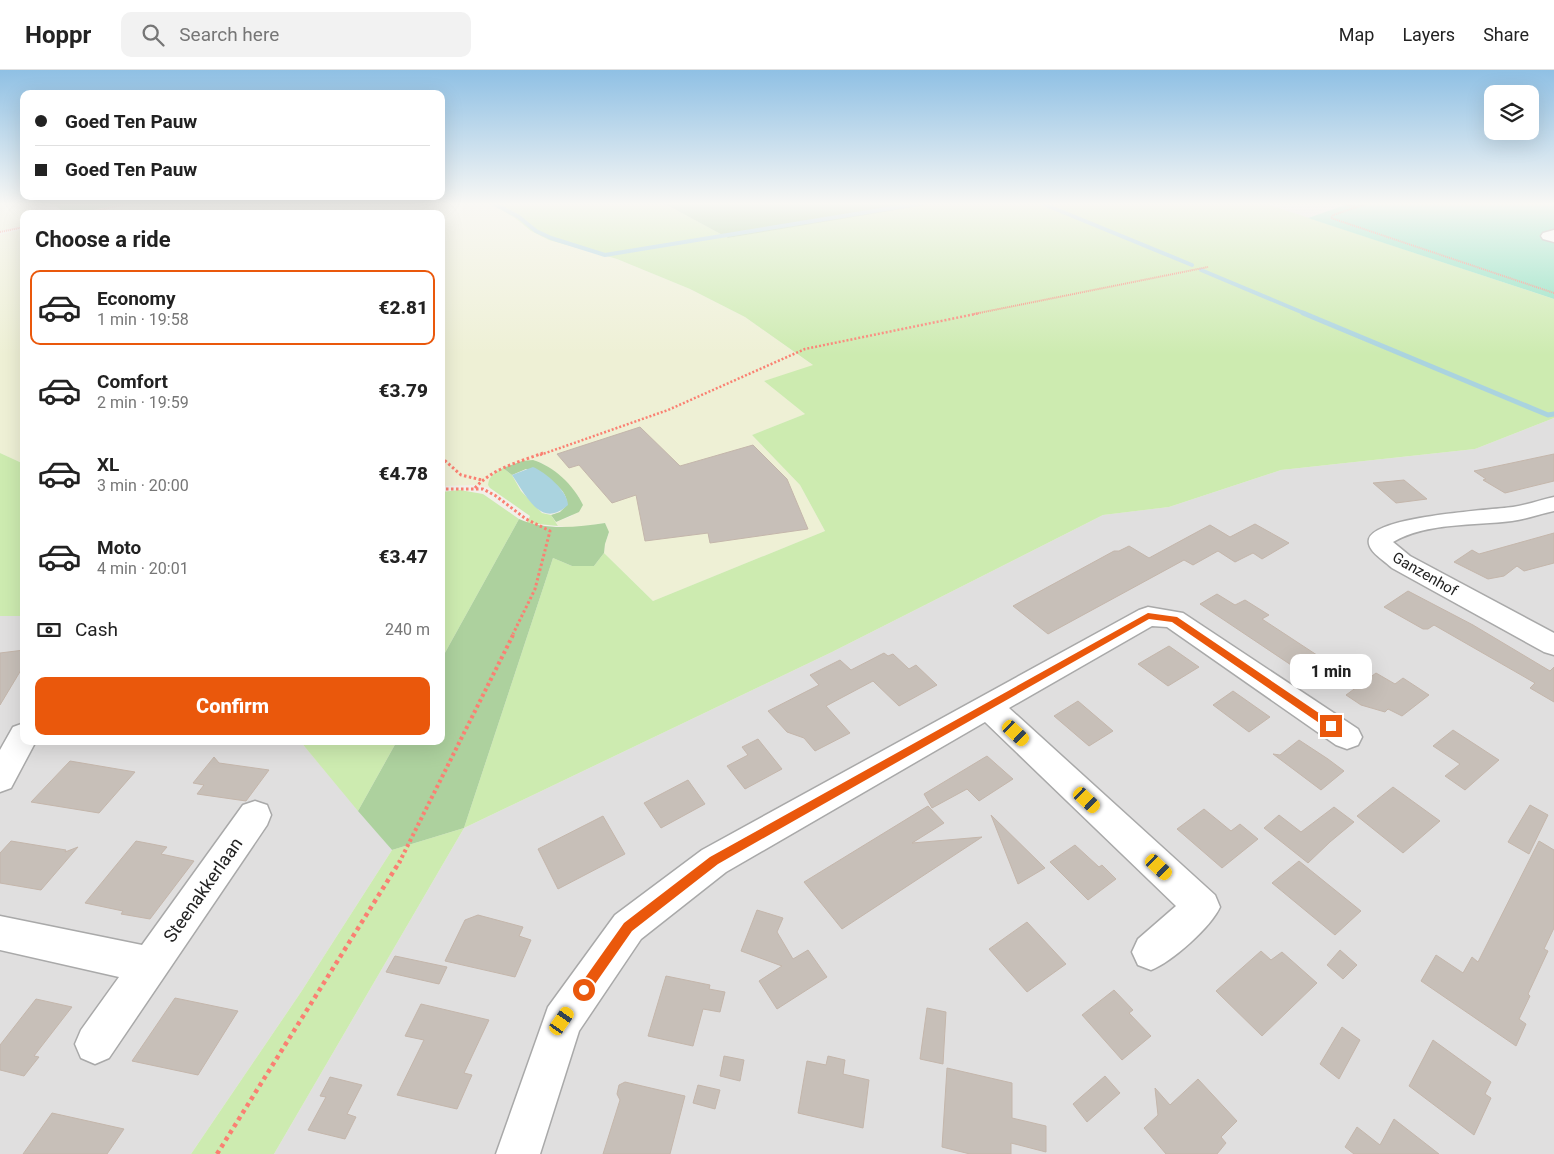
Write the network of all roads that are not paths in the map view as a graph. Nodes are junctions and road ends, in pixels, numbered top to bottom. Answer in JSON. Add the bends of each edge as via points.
{"nodes":[{"id":1,"x":1554,"y":504,"type":"edge"},
{"id":2,"x":1554,"y":645,"type":"edge"},
{"id":3,"x":987,"y":706,"type":"junction"},
{"id":4,"x":1347,"y":737,"type":"dead end"},
{"id":5,"x":20,"y":742,"type":"edge"},
{"id":6,"x":0,"y":779,"type":"edge"},
{"id":7,"x":256,"y":815,"type":"dead end"},
{"id":8,"x":0,"y":933,"type":"edge"},
{"id":9,"x":1151,"y":952,"type":"dead end"},
{"id":10,"x":150,"y":965,"type":"junction"},
{"id":11,"x":95,"y":1044,"type":"dead end"},
{"id":12,"x":518,"y":1154,"type":"edge"}],
"edges":[{"from":1,"to":2,"type":"street","name":"Ganzenhof","via":[[1516,513],[1414,526],[1388,533],[1381,539],[1381,546],[1401,562]]},
{"from":3,"to":4,"type":"street","via":[[1148,616],[1174,619]]},
{"from":3,"to":9,"type":"street","via":[[1202,907]]},
{"from":3,"to":12,"type":"street","via":[[714,861],[628,927],[562,1021]]},
{"from":5,"to":6,"type":"street"},
{"from":7,"to":10,"type":"street","name":"Steenakkerlaan"},
{"from":8,"to":10,"type":"street"},
{"from":10,"to":11,"type":"street","name":"Steenakkerlaan"}]}
